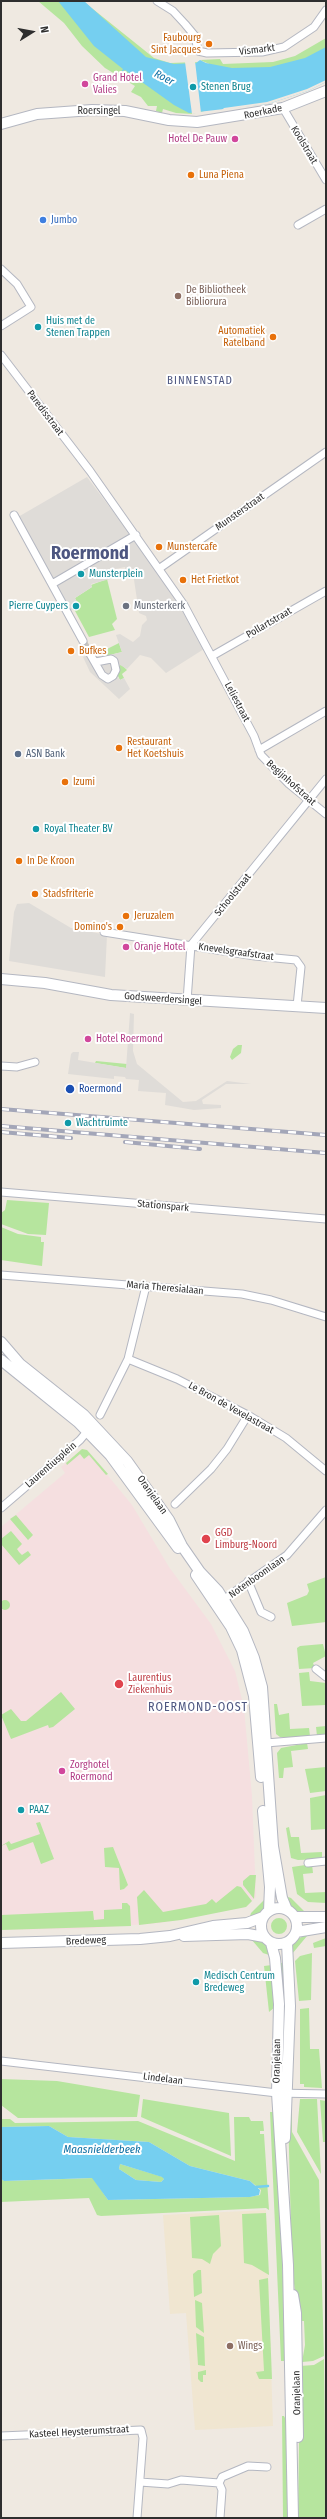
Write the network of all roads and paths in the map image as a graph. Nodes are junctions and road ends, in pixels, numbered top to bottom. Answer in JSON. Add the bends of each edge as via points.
{"nodes":[{"id":1,"x":157,"y":1,"type":"edge"},
{"id":2,"x":168,"y":1,"type":"edge"},
{"id":3,"x":326,"y":10,"type":"edge"},
{"id":4,"x":173,"y":11,"type":"junction"},
{"id":5,"x":326,"y":91,"type":"edge"},
{"id":6,"x":283,"y":108,"type":"junction"},
{"id":7,"x":197,"y":122,"type":"joint"},
{"id":8,"x":1,"y":124,"type":"edge"},
{"id":9,"x":326,"y":180,"type":"edge"},
{"id":10,"x":326,"y":209,"type":"edge"},
{"id":11,"x":298,"y":225,"type":"dead end"},
{"id":12,"x":1,"y":269,"type":"edge"},
{"id":13,"x":1,"y":326,"type":"edge"},
{"id":14,"x":1,"y":355,"type":"edge"},
{"id":15,"x":326,"y":452,"type":"edge"},
{"id":16,"x":14,"y":515,"type":"dead end"},
{"id":17,"x":136,"y":535,"type":"junction"},
{"id":18,"x":160,"y":568,"type":"junction"},
{"id":19,"x":52,"y":584,"type":"junction"},
{"id":20,"x":326,"y":591,"type":"edge"},
{"id":21,"x":83,"y":641,"type":"tunnel mouth"},
{"id":22,"x":90,"y":654,"type":"tunnel mouth"},
{"id":23,"x":212,"y":656,"type":"junction"},
{"id":24,"x":96,"y":662,"type":"dead end"},
{"id":25,"x":326,"y":711,"type":"edge"},
{"id":26,"x":259,"y":750,"type":"junction"},
{"id":27,"x":326,"y":779,"type":"edge"},
{"id":28,"x":309,"y":801,"type":"junction"},
{"id":29,"x":326,"y":814,"type":"edge"},
{"id":30,"x":104,"y":932,"type":"dead end"},
{"id":31,"x":191,"y":945,"type":"junction"},
{"id":32,"x":1,"y":980,"type":"edge"},
{"id":33,"x":187,"y":1001,"type":"junction"},
{"id":34,"x":297,"y":1006,"type":"junction"},
{"id":35,"x":326,"y":1008,"type":"edge"},
{"id":36,"x":35,"y":1062,"type":"dead end"},
{"id":37,"x":1,"y":1066,"type":"edge"},
{"id":38,"x":1,"y":1192,"type":"edge"},
{"id":39,"x":326,"y":1219,"type":"edge"},
{"id":40,"x":1,"y":1275,"type":"edge"},
{"id":41,"x":146,"y":1286,"type":"junction"},
{"id":42,"x":326,"y":1317,"type":"edge"},
{"id":43,"x":3,"y":1349,"type":"edge"},
{"id":44,"x":128,"y":1359,"type":"junction"},
{"id":45,"x":1,"y":1360,"type":"edge"},
{"id":46,"x":100,"y":1415,"type":"dead end"},
{"id":47,"x":248,"y":1415,"type":"junction"},
{"id":48,"x":90,"y":1428,"type":"junction"},
{"id":49,"x":326,"y":1471,"type":"edge"},
{"id":50,"x":174,"y":1504,"type":"dead end"},
{"id":51,"x":4,"y":1506,"type":"edge"},
{"id":52,"x":326,"y":1510,"type":"edge"},
{"id":53,"x":248,"y":1581,"type":"junction"},
{"id":54,"x":220,"y":1602,"type":"junction"},
{"id":55,"x":271,"y":1617,"type":"dead end"},
{"id":56,"x":316,"y":1669,"type":"dead end"},
{"id":57,"x":326,"y":1677,"type":"edge"},
{"id":58,"x":256,"y":1682,"type":"junction"},
{"id":59,"x":326,"y":1738,"type":"edge"},
{"id":60,"x":266,"y":1743,"type":"junction"},
{"id":61,"x":326,"y":1861,"type":"edge"},
{"id":62,"x":308,"y":1863,"type":"dead end"},
{"id":63,"x":266,"y":1914,"type":"junction"},
{"id":64,"x":291,"y":1914,"type":"junction"},
{"id":65,"x":326,"y":1917,"type":"edge"},
{"id":66,"x":326,"y":1927,"type":"edge"},
{"id":67,"x":296,"y":1932,"type":"junction"},
{"id":68,"x":170,"y":1936,"type":"junction"},
{"id":69,"x":267,"y":1940,"type":"junction"},
{"id":70,"x":1,"y":1943,"type":"edge"},
{"id":71,"x":287,"y":1943,"type":"junction"},
{"id":72,"x":1,"y":2061,"type":"edge"},
{"id":73,"x":278,"y":2092,"type":"junction"},
{"id":74,"x":326,"y":2094,"type":"edge"},
{"id":75,"x":1,"y":2436,"type":"edge"},
{"id":76,"x":267,"y":2467,"type":"dead end"},
{"id":77,"x":140,"y":2482,"type":"junction"},
{"id":78,"x":218,"y":2482,"type":"junction"},
{"id":79,"x":137,"y":2518,"type":"edge"},
{"id":80,"x":220,"y":2518,"type":"edge"},
{"id":81,"x":293,"y":2518,"type":"edge"}],
"edges":[{"from":1,"to":4,"type":"street"},
{"from":2,"to":4,"type":"street"},
{"from":3,"to":4,"type":"street","name":"Vismarkt","via":[[314,28],[284,47],[245,53],[198,51],[195,36]]},
{"from":5,"to":6,"type":"street","name":"Roerkade"},
{"from":6,"to":7,"type":"street","name":"Roerkade"},
{"from":6,"to":9,"type":"street","name":"Koolstraat"},
{"from":7,"to":8,"type":"street","name":"Roersingel","via":[[169,120],[125,111],[92,110],[36,114]]},
{"from":10,"to":11,"type":"street"},
{"from":12,"to":13,"type":"street","via":[[17,284],[31,307]]},
{"from":14,"to":17,"type":"street","name":"Paredisstraat"},
{"from":15,"to":18,"type":"street","name":"Munsterstraat"},
{"from":16,"to":19,"type":"street"},
{"from":17,"to":18,"type":"street"},
{"from":17,"to":19,"type":"street"},
{"from":18,"to":23,"type":"street"},
{"from":19,"to":21,"type":"street"},
{"from":20,"to":23,"type":"street","name":"Pollartstraat"},
{"from":22,"to":24,"type":"street"},
{"from":23,"to":26,"type":"street","name":"Leliestraat"},
{"from":25,"to":26,"type":"street"},
{"from":26,"to":28,"type":"street","name":"Begijnhofstraat","via":[[260,755]]},
{"from":27,"to":28,"type":"street","name":"Schoolstraat"},
{"from":28,"to":29,"type":"street","name":"Begijnhofstraat"},
{"from":28,"to":31,"type":"street","name":"Schoolstraat"},
{"from":30,"to":31,"type":"street","name":"Knevelsgraafstraat"},
{"from":31,"to":33,"type":"street"},
{"from":31,"to":34,"type":"street","name":"Knevelsgraafstraat","via":[[296,960],[301,967]]},
{"from":32,"to":33,"type":"street","name":"Godsweerdersingel","via":[[41,982],[111,995]]},
{"from":33,"to":34,"type":"street","name":"Godsweerdersingel"},
{"from":34,"to":35,"type":"street","name":"Godsweerdersingel"},
{"from":36,"to":37,"type":"street","via":[[17,1067]]},
{"from":38,"to":39,"type":"street","name":"Stationspark"},
{"from":40,"to":41,"type":"street","name":"Maria Theresialaan"},
{"from":41,"to":42,"type":"street","name":"Maria Theresialaan","via":[[242,1294]]},
{"from":41,"to":44,"type":"street"},
{"from":43,"to":48,"type":"street","name":"Oranjelaan","via":[[77,1409]]},
{"from":44,"to":46,"type":"street"},
{"from":44,"to":47,"type":"street","name":"Le Bron de Vexelastraat","via":[[177,1379]]},
{"from":45,"to":48,"type":"street","name":"Oranjelaan"},
{"from":47,"to":49,"type":"street","name":"Le Bron de Vexelastraat","via":[[286,1438]]},
{"from":47,"to":50,"type":"street","via":[[211,1469]]},
{"from":48,"to":51,"type":"street","name":"Laurentiusplein"},
{"from":48,"to":54,"type":"street","name":"Oranjelaan"},
{"from":52,"to":53,"type":"street","name":"Notenboomlaan","via":[[287,1555]]},
{"from":53,"to":54,"type":"street","name":"Notenboomlaan"},
{"from":53,"to":55,"type":"street","via":[[261,1612]]},
{"from":54,"to":58,"type":"street","name":"Oranjelaan"},
{"from":56,"to":57,"type":"street"},
{"from":58,"to":60,"type":"street","name":"Oranjelaan"},
{"from":58,"to":63,"type":"street","name":"Oranjelaan","via":[[270,1887]]},
{"from":59,"to":60,"type":"street"},
{"from":60,"to":64,"type":"street","name":"Oranjelaan","via":[[273,1846],[282,1898]]},
{"from":61,"to":62,"type":"street"},
{"from":63,"to":64,"type":"street","via":[[278,1908]]},
{"from":63,"to":68,"type":"street","name":"Bredeweg","via":[[253,1922],[213,1926]]},
{"from":63,"to":69,"type":"street","via":[[260,1927]]},
{"from":64,"to":65,"type":"street"},
{"from":64,"to":67,"type":"street"},
{"from":66,"to":67,"type":"street"},
{"from":67,"to":71,"type":"street"},
{"from":68,"to":69,"type":"street","name":"Bredeweg","via":[[248,1934]]},
{"from":68,"to":70,"type":"street","name":"Bredeweg"},
{"from":69,"to":71,"type":"street"},
{"from":69,"to":73,"type":"street","name":"Oranjelaan","via":[[275,1958],[279,2004]]},
{"from":71,"to":73,"type":"street","name":"Oranjelaan","via":[[290,2006]]},
{"from":72,"to":73,"type":"street","name":"Lindelaan"},
{"from":73,"to":74,"type":"street","name":"Lindelaan"},
{"from":73,"to":81,"type":"street","name":"Oranjelaan","via":[[288,2265]]},
{"from":75,"to":77,"type":"street","name":"Kasteel Heysterumstraat","via":[[141,2430],[143,2438]]},
{"from":76,"to":78,"type":"street","via":[[248,2466],[222,2477]]},
{"from":77,"to":78,"type":"street"},
{"from":77,"to":79,"type":"street","name":"Kasteel Heysterumstraat"},
{"from":78,"to":80,"type":"street","via":[[222,2490]]}]}
